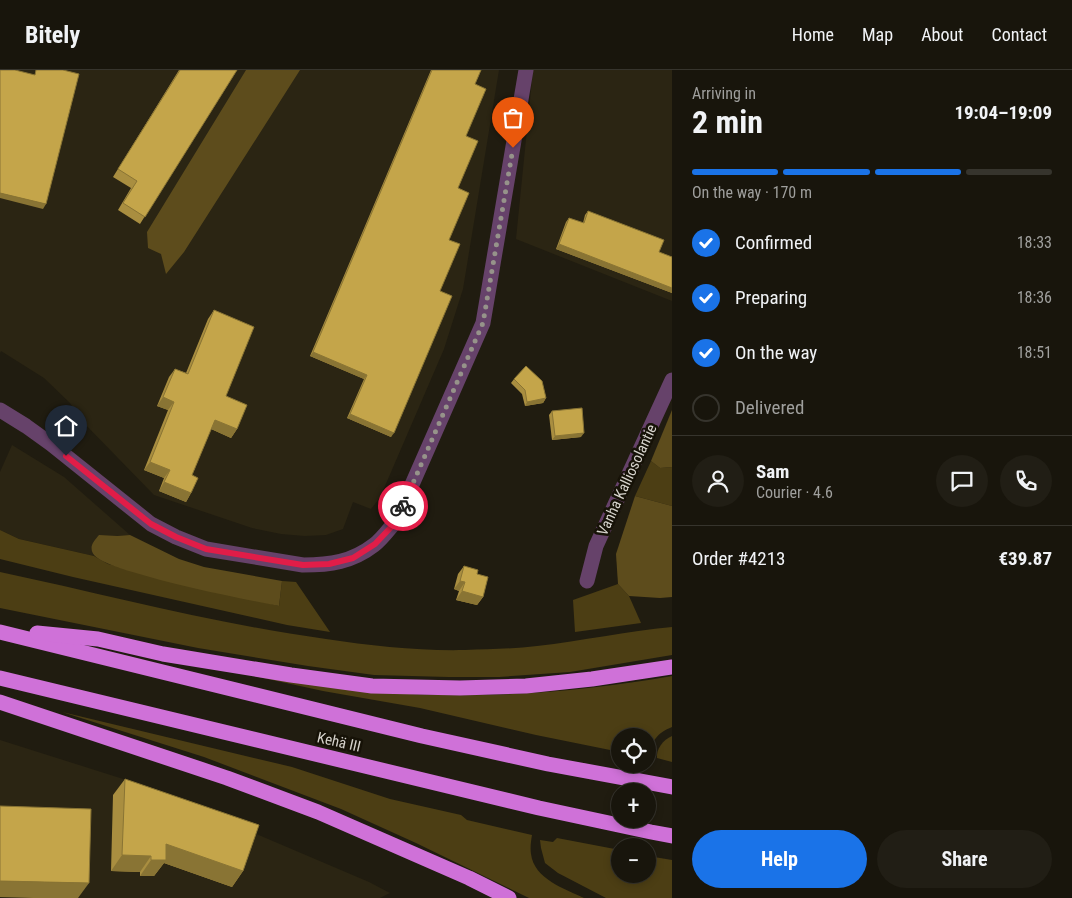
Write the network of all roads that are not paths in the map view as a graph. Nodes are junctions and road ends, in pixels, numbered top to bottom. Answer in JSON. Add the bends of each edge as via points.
{"nodes":[{"id":1,"x":526,"y":70,"type":"edge"},
{"id":2,"x":672,"y":380,"type":"edge"},
{"id":3,"x":0,"y":410,"type":"edge"},
{"id":4,"x":588,"y":581,"type":"dead end"},
{"id":5,"x":0,"y":631,"type":"edge"},
{"id":6,"x":672,"y":667,"type":"edge"},
{"id":7,"x":0,"y":678,"type":"edge"},
{"id":8,"x":0,"y":702,"type":"edge"},
{"id":9,"x":672,"y":787,"type":"edge"},
{"id":10,"x":672,"y":836,"type":"edge"},
{"id":11,"x":509,"y":898,"type":"edge"}],
"edges":[{"from":1,"to":3,"type":"street","via":[[483,323],[396,522],[375,544],[353,558],[317,565],[206,549],[151,524],[51,444]]},
{"from":2,"to":4,"type":"street","name":"Vanha Kalliosolantie","via":[[596,546]]},
{"from":5,"to":6,"type":"highway","via":[[98,639],[163,654],[372,686],[526,686]]},
{"from":5,"to":9,"type":"highway","name":"Kehä III","via":[[422,736]]},
{"from":7,"to":10,"type":"highway","name":"Kehä III","via":[[539,808]]},
{"from":8,"to":11,"type":"highway","via":[[228,778],[318,812]]}]}
